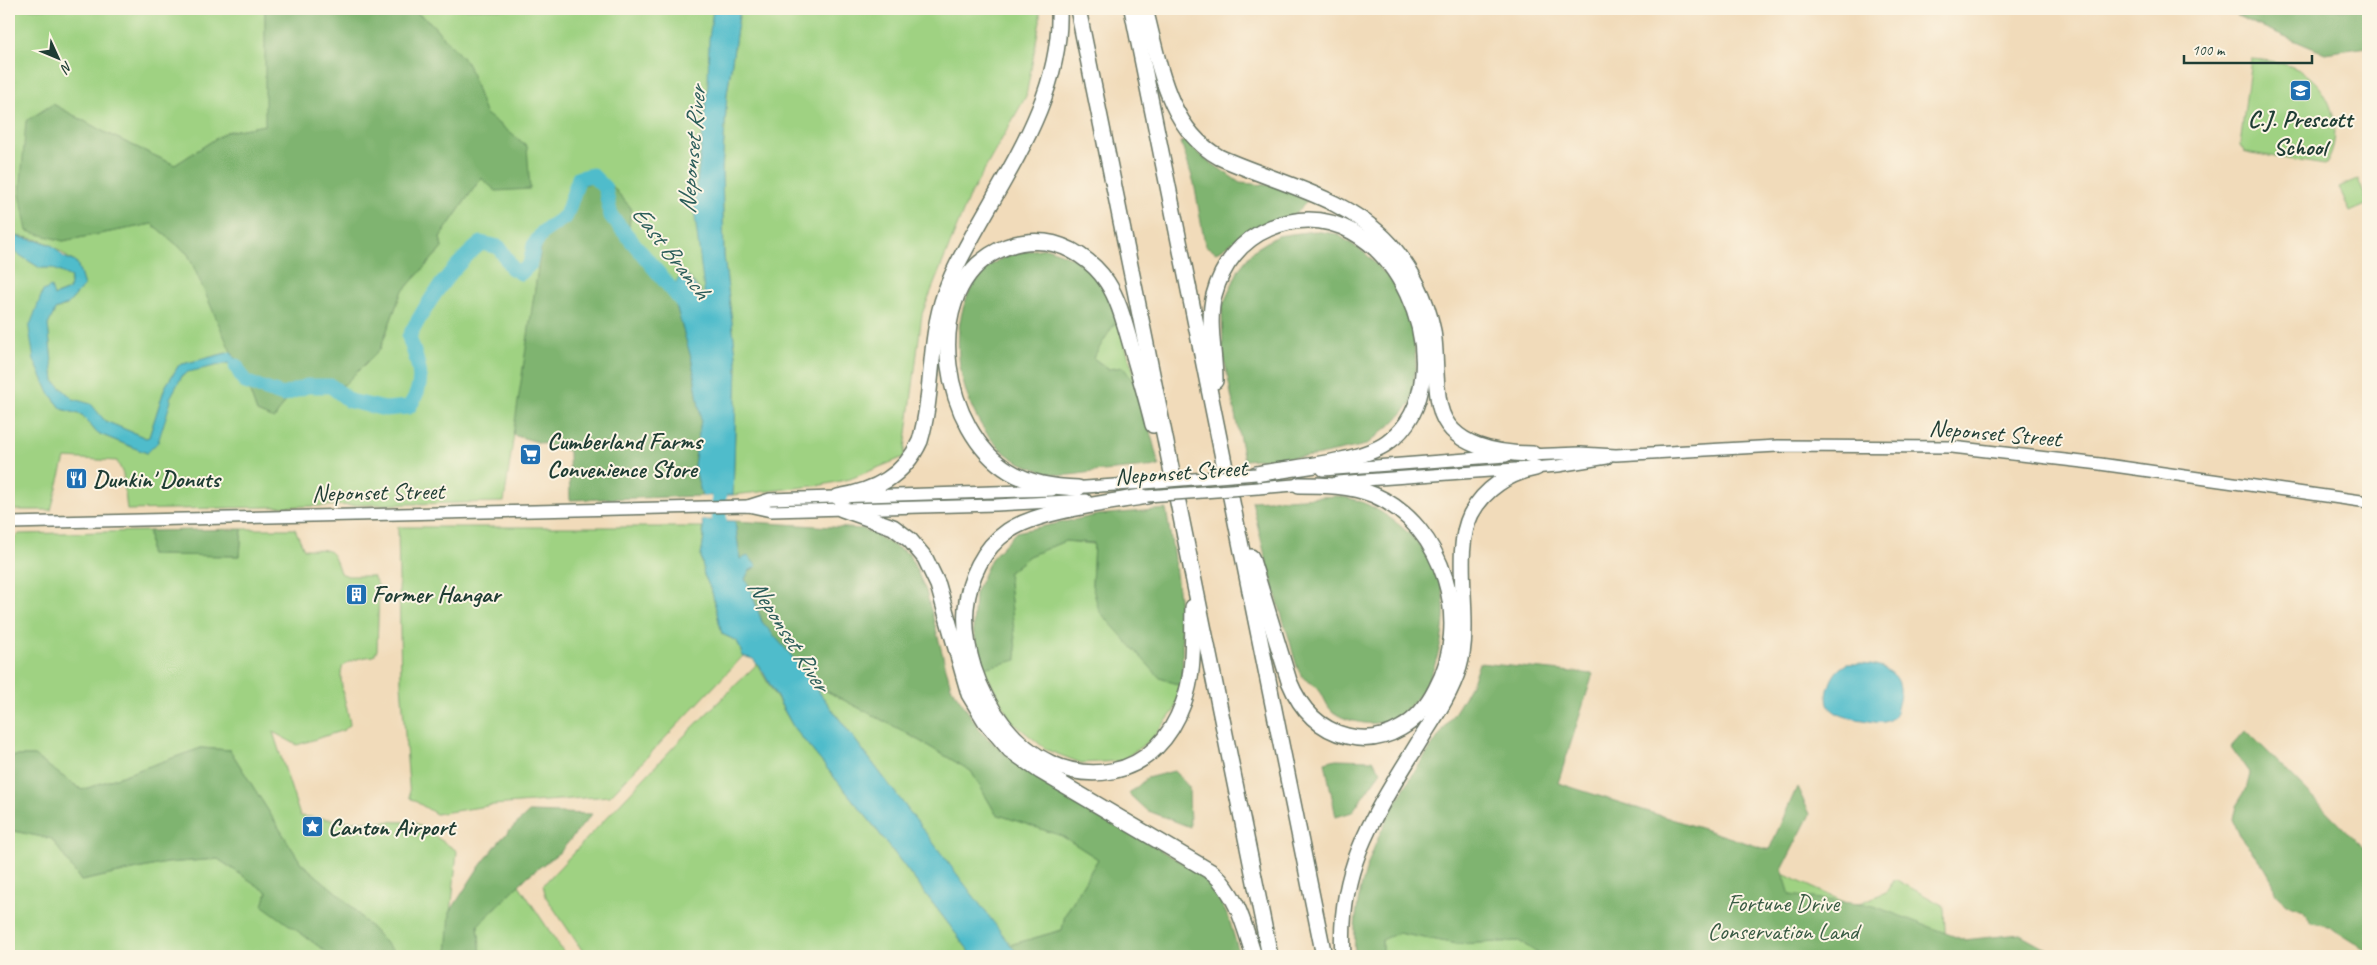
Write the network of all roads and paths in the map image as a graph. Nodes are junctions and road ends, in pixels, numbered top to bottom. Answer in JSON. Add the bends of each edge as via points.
{"nodes":[{"id":1,"x":1059,"y":9,"type":"edge"},
{"id":2,"x":1078,"y":9,"type":"edge"},
{"id":3,"x":1132,"y":9,"type":"edge"},
{"id":4,"x":1145,"y":9,"type":"edge"},
{"id":5,"x":1214,"y":415,"type":"junction"},
{"id":6,"x":1535,"y":461,"type":"junction"},
{"id":7,"x":1172,"y":475,"type":"junction"},
{"id":8,"x":1257,"y":481,"type":"junction"},
{"id":9,"x":1299,"y":485,"type":"junction"},
{"id":10,"x":1078,"y":488,"type":"junction"},
{"id":11,"x":1145,"y":489,"type":"junction"},
{"id":12,"x":2368,"y":502,"type":"edge"},
{"id":13,"x":840,"y":503,"type":"junction"},
{"id":14,"x":9,"y":523,"type":"edge"},
{"id":15,"x":1236,"y":523,"type":"junction"},
{"id":16,"x":1194,"y":578,"type":"junction"},
{"id":17,"x":1254,"y":956,"type":"edge"},
{"id":18,"x":1270,"y":956,"type":"edge"},
{"id":19,"x":1324,"y":956,"type":"edge"},
{"id":20,"x":1343,"y":956,"type":"edge"}],
"edges":[{"from":1,"to":13,"type":"highway","via":[[1057,52],[1044,99],[942,299],[923,431],[918,445],[906,465],[886,482]]},
{"from":2,"to":7,"type":"highway"},
{"from":3,"to":5,"type":"highway"},
{"from":4,"to":6,"type":"highway","via":[[1171,101],[1192,136],[1219,157],[1347,210],[1379,234],[1407,267],[1424,300],[1434,336],[1439,403],[1446,422],[1458,435],[1478,446]]},
{"from":5,"to":8,"type":"highway","via":[[1213,303],[1222,274],[1238,249],[1269,228],[1303,220],[1342,226],[1372,244],[1402,283],[1420,330],[1422,377],[1412,414],[1395,437],[1370,452]]},
{"from":5,"to":15,"type":"highway"},
{"from":6,"to":8,"type":"main road","name":"Neponset Street"},
{"from":6,"to":9,"type":"main road","name":"Neponset Street"},
{"from":6,"to":12,"type":"main road","name":"Neponset Street","via":[[1580,452],[1616,455],[1777,446],[1952,447],[2100,464]]},
{"from":6,"to":20,"type":"highway","via":[[1496,485],[1479,501],[1469,519],[1463,543],[1465,634],[1458,669],[1442,705],[1360,845],[1344,907]]},
{"from":7,"to":10,"type":"highway","via":[[1155,435],[1120,308],[1104,278],[1084,258],[1062,247],[1037,242],[1014,245],[982,261],[966,277],[959,292],[948,341],[955,394],[975,438],[1000,465],[1037,483]]},
{"from":7,"to":16,"type":"highway"},
{"from":8,"to":9,"type":"main road","name":"Neponset Street"},
{"from":8,"to":11,"type":"main road","name":"Neponset Street","bridge":true},
{"from":9,"to":15,"type":"highway","via":[[1350,488],[1382,499],[1416,528],[1439,563],[1451,608],[1449,653],[1431,697],[1418,716],[1406,726],[1382,737],[1358,738],[1329,730],[1308,714],[1289,681],[1255,566]]},
{"from":10,"to":11,"type":"main road","name":"Neponset Street"},
{"from":10,"to":13,"type":"main road","name":"Neponset Street"},
{"from":11,"to":13,"type":"main road","name":"Neponset Street","via":[[1010,505]]},
{"from":11,"to":16,"type":"highway","via":[[1030,519],[1002,535],[985,553],[970,586],[966,628],[973,668],[991,707],[1021,742],[1061,767],[1105,772],[1128,767],[1146,757],[1170,731],[1188,686],[1193,644]]},
{"from":13,"to":14,"type":"main road","name":"Neponset Street","via":[[770,499],[748,506]]},
{"from":13,"to":17,"type":"highway","via":[[893,527],[925,558],[938,585],[967,688],[982,716],[1000,739],[1033,767],[1213,873],[1237,904]]},
{"from":15,"to":19,"type":"highway"},
{"from":16,"to":18,"type":"highway"}]}
